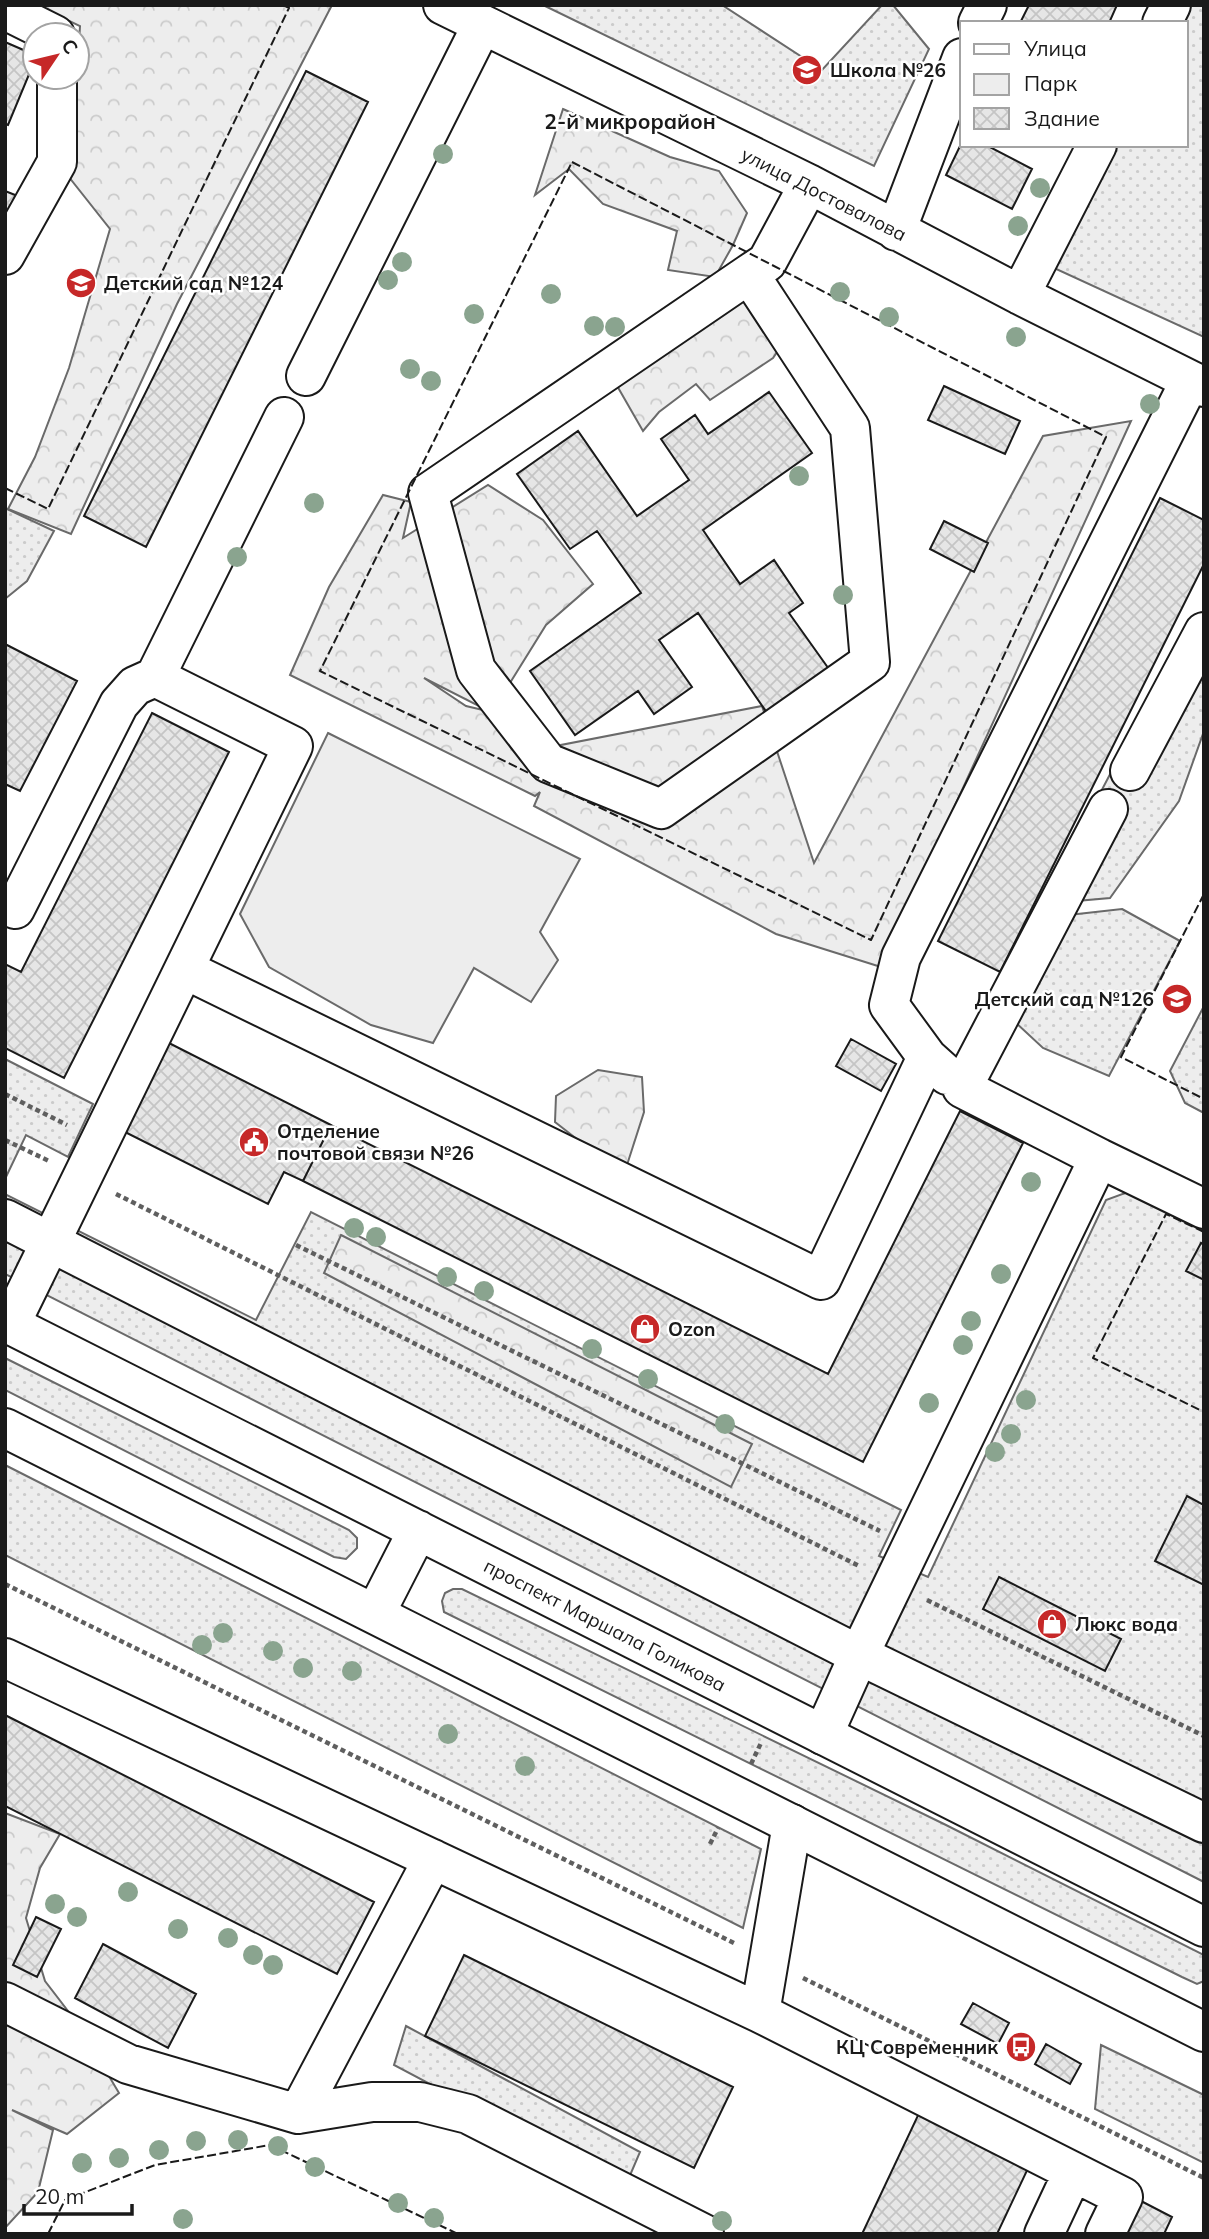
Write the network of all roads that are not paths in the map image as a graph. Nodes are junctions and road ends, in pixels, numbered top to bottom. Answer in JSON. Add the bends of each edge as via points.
{"nodes":[{"id":1,"x":443,"y":5,"type":"edge"},
{"id":2,"x":987,"y":5,"type":"edge"},
{"id":3,"x":1171,"y":5,"type":"edge"},
{"id":4,"x":5,"y":10,"type":"edge"},
{"id":5,"x":27,"y":21,"type":"edge"},
{"id":6,"x":979,"y":21,"type":"edge"},
{"id":7,"x":1163,"y":21,"type":"edge"},
{"id":8,"x":482,"y":24,"type":"junction"},
{"id":9,"x":960,"y":63,"type":"edge"},
{"id":10,"x":57,"y":91,"type":"edge"},
{"id":11,"x":1096,"y":147,"type":"edge"},
{"id":12,"x":809,"y":184,"type":"junction"},
{"id":13,"x":897,"y":231,"type":"junction"},
{"id":14,"x":5,"y":255,"type":"edge"},
{"id":15,"x":749,"y":274,"type":"junction"},
{"id":16,"x":1020,"y":295,"type":"junction"},
{"id":17,"x":306,"y":376,"type":"dead end"},
{"id":18,"x":1197,"y":384,"type":"edge"},
{"id":19,"x":284,"y":417,"type":"dead end"},
{"id":20,"x":1204,"y":632,"type":"edge"},
{"id":21,"x":156,"y":677,"type":"junction"},
{"id":22,"x":1130,"y":771,"type":"dead end"},
{"id":23,"x":1108,"y":809,"type":"dead end"},
{"id":24,"x":5,"y":904,"type":"edge"},
{"id":25,"x":184,"y":969,"type":"junction"},
{"id":26,"x":927,"y":1058,"type":"junction"},
{"id":27,"x":962,"y":1088,"type":"junction"},
{"id":28,"x":1099,"y":1158,"type":"junction"},
{"id":29,"x":1204,"y":1209,"type":"edge"},
{"id":30,"x":5,"y":1219,"type":"edge"},
{"id":31,"x":52,"y":1242,"type":"junction"},
{"id":32,"x":8,"y":1324,"type":"edge"},
{"id":33,"x":5,"y":1427,"type":"edge"},
{"id":34,"x":418,"y":1530,"type":"junction"},
{"id":35,"x":375,"y":1614,"type":"junction"},
{"id":36,"x":859,"y":1655,"type":"junction"},
{"id":37,"x":5,"y":1658,"type":"edge"},
{"id":38,"x":823,"y":1735,"type":"junction"},
{"id":39,"x":1204,"y":1823,"type":"edge"},
{"id":40,"x":792,"y":1824,"type":"junction"},
{"id":41,"x":433,"y":1859,"type":"junction"},
{"id":42,"x":1204,"y":1927,"type":"edge"},
{"id":43,"x":5,"y":2002,"type":"edge"},
{"id":44,"x":760,"y":2012,"type":"junction"},
{"id":45,"x":1204,"y":2032,"type":"edge"},
{"id":46,"x":298,"y":2114,"type":"junction"},
{"id":47,"x":1073,"y":2172,"type":"junction"},
{"id":48,"x":704,"y":2234,"type":"edge"},
{"id":49,"x":1044,"y":2234,"type":"edge"},
{"id":50,"x":1105,"y":2234,"type":"edge"}],
"edges":[{"from":1,"to":8,"type":"main road","name":"улица Достовалова"},
{"from":2,"to":6,"type":"main road"},
{"from":3,"to":7,"type":"main road"},
{"from":4,"to":5,"type":"main road"},
{"from":8,"to":12,"type":"main road","name":"улица Достовалова"},
{"from":8,"to":17,"type":"main road"},
{"from":9,"to":13,"type":"main road"},
{"from":10,"to":14,"type":"main road","via":[[57,162]]},
{"from":11,"to":16,"type":"main road"},
{"from":12,"to":13,"type":"main road","name":"улица Достовалова"},
{"from":12,"to":15,"type":"main road","via":[[767,262]]},
{"from":13,"to":16,"type":"main road","name":"улица Достовалова"},
{"from":15,"to":15,"type":"main road","via":[[428,493],[476,670],[548,763],[661,809],[870,662],[850,428]]},
{"from":16,"to":18,"type":"main road","name":"улица Достовалова"},
{"from":18,"to":26,"type":"main road","via":[[901,957],[889,1006]]},
{"from":19,"to":21,"type":"main road"},
{"from":20,"to":22,"type":"main road"},
{"from":21,"to":24,"type":"main road","via":[[135,687],[119,704],[15,909]]},
{"from":21,"to":25,"type":"main road","via":[[293,746]]},
{"from":23,"to":27,"type":"main road"},
{"from":25,"to":26,"type":"main road","via":[[821,1280]]},
{"from":25,"to":31,"type":"main road"},
{"from":26,"to":27,"type":"main road"},
{"from":27,"to":28,"type":"main road"},
{"from":28,"to":29,"type":"main road"},
{"from":28,"to":36,"type":"main road"},
{"from":30,"to":31,"type":"main road"},
{"from":31,"to":32,"type":"main road"},
{"from":31,"to":36,"type":"main road"},
{"from":32,"to":34,"type":"main road","name":"проспект Маршала Голикова"},
{"from":33,"to":35,"type":"main road"},
{"from":34,"to":35,"type":"main road"},
{"from":34,"to":38,"type":"main road","name":"проспект Маршала Голикова"},
{"from":35,"to":40,"type":"main road"},
{"from":36,"to":38,"type":"main road"},
{"from":36,"to":39,"type":"main road"},
{"from":37,"to":41,"type":"main road"},
{"from":38,"to":42,"type":"main road","name":"проспект Маршала Голикова"},
{"from":40,"to":44,"type":"main road"},
{"from":40,"to":45,"type":"main road"},
{"from":41,"to":44,"type":"main road"},
{"from":41,"to":46,"type":"main road"},
{"from":43,"to":46,"type":"main road","via":[[128,2064]]},
{"from":44,"to":47,"type":"main road"},
{"from":46,"to":48,"type":"main road","via":[[372,2102],[420,2102],[468,2114]]},
{"from":47,"to":49,"type":"main road"},
{"from":47,"to":50,"type":"main road","via":[[1123,2197]]}]}
